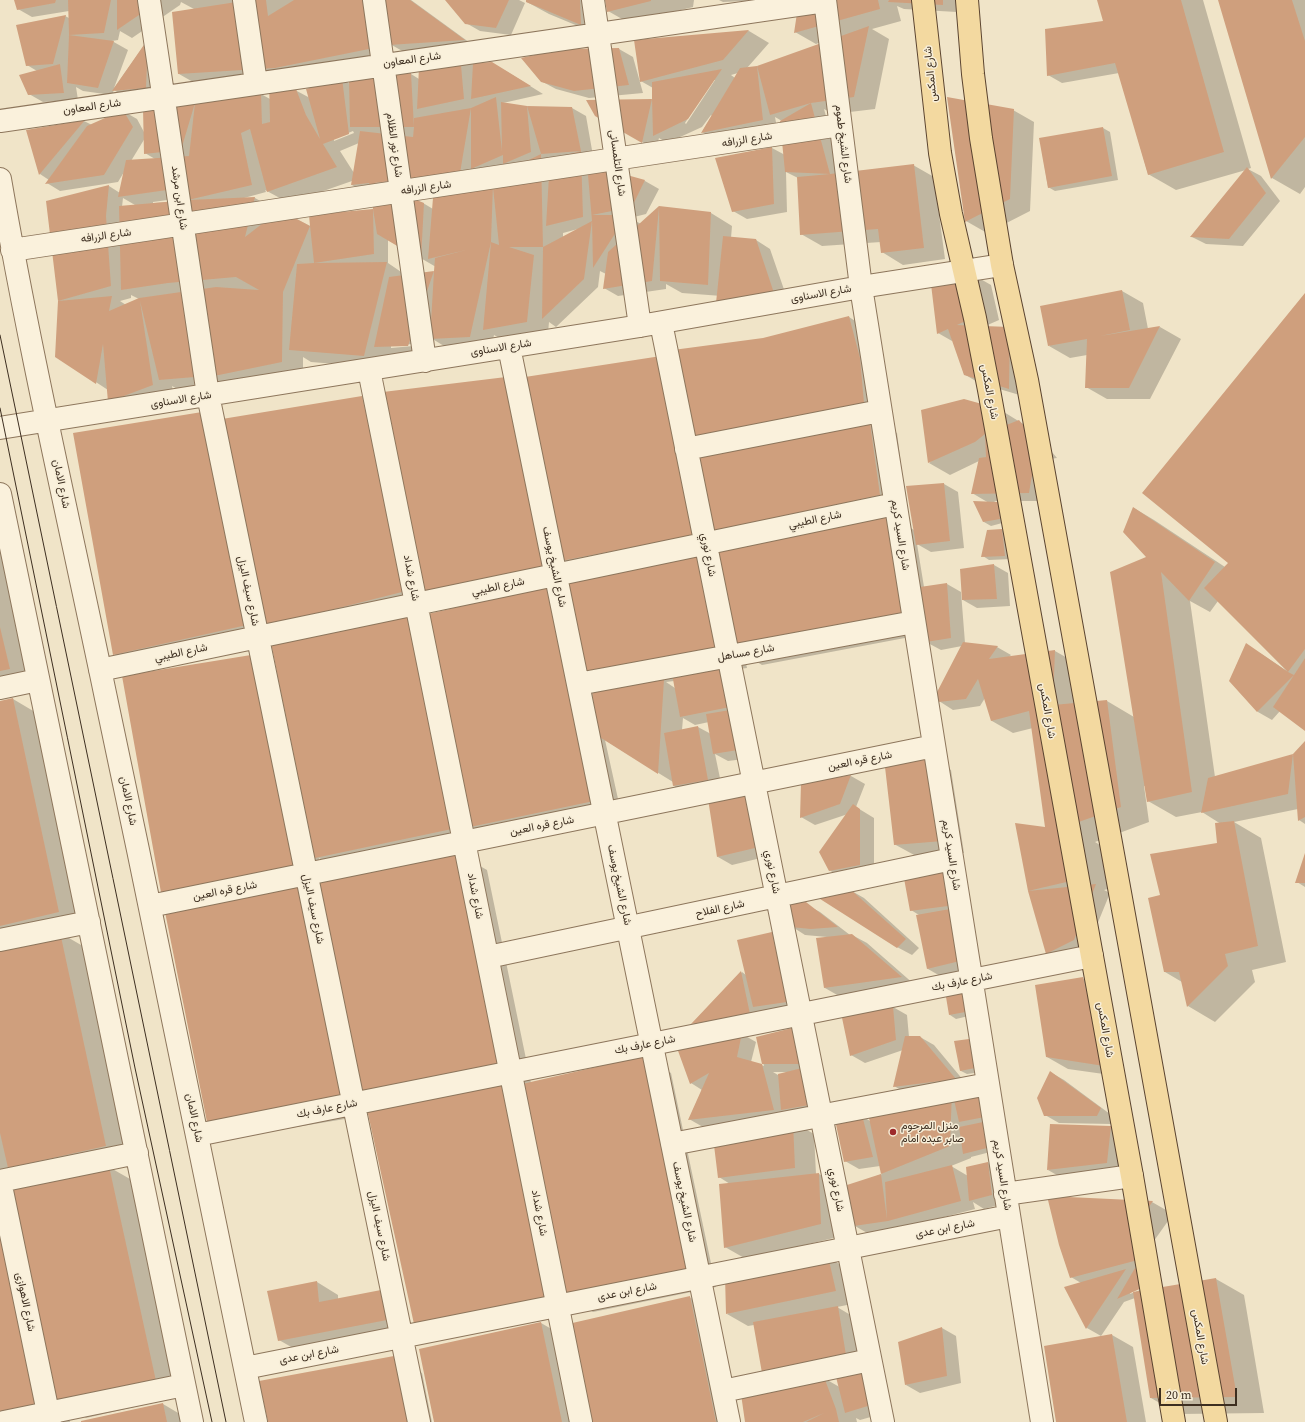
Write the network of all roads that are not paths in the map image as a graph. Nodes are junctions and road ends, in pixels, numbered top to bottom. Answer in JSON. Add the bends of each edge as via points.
{"nodes":[{"id":1,"x":149,"y":0,"type":"edge"},
{"id":2,"x":244,"y":0,"type":"edge"},
{"id":3,"x":374,"y":0,"type":"edge"},
{"id":4,"x":593,"y":0,"type":"edge"},
{"id":5,"x":825,"y":0,"type":"edge"},
{"id":6,"x":923,"y":0,"type":"edge"},
{"id":7,"x":967,"y":0,"type":"edge"},
{"id":8,"x":598,"y":34,"type":"junction"},
{"id":9,"x":383,"y":65,"type":"junction"},
{"id":10,"x":256,"y":83,"type":"junction"},
{"id":11,"x":164,"y":97,"type":"junction"},
{"id":12,"x":0,"y":120,"type":"edge"},
{"id":13,"x":840,"y":125,"type":"junction"},
{"id":14,"x":616,"y":159,"type":"junction"},
{"id":15,"x":0,"y":179,"type":"edge"},
{"id":16,"x":401,"y":192,"type":"junction"},
{"id":17,"x":183,"y":225,"type":"junction"},
{"id":18,"x":12,"y":250,"type":"junction"},
{"id":19,"x":1002,"y":265,"type":"junction"},
{"id":20,"x":963,"y":271,"type":"junction"},
{"id":21,"x":861,"y":287,"type":"junction"},
{"id":22,"x":650,"y":325,"type":"junction"},
{"id":23,"x":509,"y":347,"type":"junction"},
{"id":24,"x":425,"y":361,"type":"junction"},
{"id":25,"x":369,"y":370,"type":"junction"},
{"id":26,"x":208,"y":395,"type":"junction"},
{"id":27,"x":880,"y":411,"type":"junction"},
{"id":28,"x":47,"y":421,"type":"junction"},
{"id":29,"x":0,"y":428,"type":"edge"},
{"id":30,"x":686,"y":449,"type":"junction"},
{"id":31,"x":0,"y":494,"type":"edge"},
{"id":32,"x":896,"y":504,"type":"junction"},
{"id":33,"x":705,"y":543,"type":"junction"},
{"id":34,"x":556,"y":574,"type":"junction"},
{"id":35,"x":416,"y":604,"type":"junction"},
{"id":36,"x":914,"y":622,"type":"junction"},
{"id":37,"x":258,"y":637,"type":"junction"},
{"id":38,"x":728,"y":657,"type":"junction"},
{"id":39,"x":100,"y":670,"type":"junction"},
{"id":40,"x":38,"y":680,"type":"junction"},
{"id":41,"x":578,"y":684,"type":"junction"},
{"id":42,"x":0,"y":688,"type":"edge"},
{"id":43,"x":934,"y":746,"type":"junction"},
{"id":44,"x":754,"y":783,"type":"junction"},
{"id":45,"x":605,"y":813,"type":"junction"},
{"id":46,"x":465,"y":842,"type":"junction"},
{"id":47,"x":952,"y":859,"type":"junction"},
{"id":48,"x":306,"y":874,"type":"junction"},
{"id":49,"x":776,"y":897,"type":"junction"},
{"id":50,"x":150,"y":906,"type":"junction"},
{"id":51,"x":89,"y":922,"type":"junction"},
{"id":52,"x":628,"y":928,"type":"junction"},
{"id":53,"x":0,"y":940,"type":"edge"},
{"id":54,"x":1092,"y":956,"type":"junction"},
{"id":55,"x":488,"y":957,"type":"junction"},
{"id":56,"x":971,"y":980,"type":"junction"},
{"id":57,"x":800,"y":1014,"type":"junction"},
{"id":58,"x":652,"y":1044,"type":"junction"},
{"id":59,"x":511,"y":1072,"type":"junction"},
{"id":60,"x":988,"y":1084,"type":"junction"},
{"id":61,"x":354,"y":1103,"type":"junction"},
{"id":62,"x":821,"y":1116,"type":"junction"},
{"id":63,"x":197,"y":1135,"type":"junction"},
{"id":64,"x":672,"y":1144,"type":"junction"},
{"id":65,"x":136,"y":1153,"type":"junction"},
{"id":66,"x":1132,"y":1176,"type":"junction"},
{"id":67,"x":0,"y":1181,"type":"edge"},
{"id":68,"x":1005,"y":1194,"type":"junction"},
{"id":69,"x":1009,"y":1216,"type":"junction"},
{"id":70,"x":847,"y":1248,"type":"junction"},
{"id":71,"x":700,"y":1278,"type":"junction"},
{"id":72,"x":558,"y":1306,"type":"junction"},
{"id":73,"x":402,"y":1337,"type":"junction"},
{"id":74,"x":870,"y":1360,"type":"junction"},
{"id":75,"x":245,"y":1368,"type":"junction"},
{"id":76,"x":184,"y":1385,"type":"junction"},
{"id":77,"x":723,"y":1391,"type":"junction"},
{"id":78,"x":49,"y":1418,"type":"edge"},
{"id":79,"x":4,"y":1422,"type":"edge"},
{"id":80,"x":192,"y":1422,"type":"edge"},
{"id":81,"x":256,"y":1422,"type":"edge"},
{"id":82,"x":419,"y":1422,"type":"edge"},
{"id":83,"x":582,"y":1422,"type":"edge"},
{"id":84,"x":729,"y":1422,"type":"edge"},
{"id":85,"x":883,"y":1422,"type":"edge"},
{"id":86,"x":1042,"y":1422,"type":"edge"},
{"id":87,"x":1174,"y":1422,"type":"edge"},
{"id":88,"x":1216,"y":1422,"type":"edge"}],
"edges":[{"from":1,"to":11,"type":"street","name":"شارع ابن مرشد"},
{"from":2,"to":10,"type":"street"},
{"from":3,"to":9,"type":"street","name":"شارع نور الظلام"},
{"from":4,"to":8,"type":"street","name":"شارع التلمسانى"},
{"from":5,"to":8,"type":"street","name":"شارع المعاون"},
{"from":5,"to":13,"type":"street","name":"شارع الشيخ طموم"},
{"from":6,"to":20,"type":"main road","name":"شارع المكس","via":[[940,153]]},
{"from":7,"to":19,"type":"main road","name":"شارع المكس","via":[[972,74]]},
{"from":8,"to":9,"type":"street","name":"شارع المعاون"},
{"from":8,"to":14,"type":"street","name":"شارع التلمسانى"},
{"from":9,"to":10,"type":"street","name":"شارع المعاون"},
{"from":9,"to":16,"type":"street","name":"شارع نور الظلام"},
{"from":10,"to":11,"type":"street","name":"شارع المعاون"},
{"from":11,"to":12,"type":"street","name":"شارع المعاون"},
{"from":11,"to":17,"type":"street","name":"شارع ابن مرشد"},
{"from":13,"to":14,"type":"street","name":"شارع الزرافه"},
{"from":13,"to":21,"type":"street","name":"شارع الشيخ طموم"},
{"from":14,"to":16,"type":"street","name":"شارع الزرافه"},
{"from":14,"to":22,"type":"street","name":"شارع التلمسانى"},
{"from":15,"to":18,"type":"street","name":"شارع الامان"},
{"from":16,"to":17,"type":"street","name":"شارع الزرافه"},
{"from":16,"to":24,"type":"street","name":"شارع نور الظلام"},
{"from":17,"to":18,"type":"street","name":"شارع الزرافه"},
{"from":17,"to":26,"type":"street","name":"شارع ابن مرشد"},
{"from":18,"to":28,"type":"street","name":"شارع الامان"},
{"from":19,"to":20,"type":"street","name":"شارع الاسناوى"},
{"from":19,"to":88,"type":"main road","name":"شارع المكس","via":[[1027,380]]},
{"from":20,"to":21,"type":"street","name":"شارع الاسناوى"},
{"from":20,"to":54,"type":"main road","name":"شارع المكس","via":[[989,390]]},
{"from":21,"to":22,"type":"street","name":"شارع الاسناوى"},
{"from":21,"to":27,"type":"street","name":"شارع السيد كريم"},
{"from":22,"to":23,"type":"street","name":"شارع الاسناوى"},
{"from":22,"to":30,"type":"street","name":"شارع نوري"},
{"from":23,"to":24,"type":"street","name":"شارع الاسناوى"},
{"from":23,"to":34,"type":"street","name":"شارع الشيخ يوسف"},
{"from":24,"to":25,"type":"street","name":"شارع الاسناوى"},
{"from":25,"to":26,"type":"street","name":"شارع الاسناوى"},
{"from":25,"to":35,"type":"street","name":"شارع شداد"},
{"from":26,"to":28,"type":"street","name":"شارع الاسناوى"},
{"from":26,"to":37,"type":"street","name":"شارع سيف اليزل"},
{"from":27,"to":30,"type":"street"},
{"from":27,"to":32,"type":"street","name":"شارع السيد كريم"},
{"from":28,"to":29,"type":"street","name":"شارع الاسناوى"},
{"from":28,"to":39,"type":"street","name":"شارع الامان"},
{"from":30,"to":33,"type":"street","name":"شارع نوري"},
{"from":31,"to":40,"type":"street"},
{"from":32,"to":33,"type":"street","name":"شارع الطيبي"},
{"from":32,"to":36,"type":"street","name":"شارع السيد كريم"},
{"from":33,"to":34,"type":"street","name":"شارع الطيبي"},
{"from":33,"to":38,"type":"street","name":"شارع نوري"},
{"from":34,"to":35,"type":"street","name":"شارع الطيبي"},
{"from":34,"to":41,"type":"street","name":"شارع الشيخ يوسف"},
{"from":35,"to":37,"type":"street","name":"شارع الطيبي"},
{"from":35,"to":46,"type":"street","name":"شارع شداد"},
{"from":36,"to":38,"type":"street","name":"شارع مساهل"},
{"from":36,"to":43,"type":"street","name":"شارع السيد كريم"},
{"from":37,"to":39,"type":"street","name":"شارع الطيبي"},
{"from":37,"to":48,"type":"street","name":"شارع سيف اليزل"},
{"from":38,"to":41,"type":"street","name":"شارع مساهل"},
{"from":38,"to":44,"type":"street","name":"شارع نوري"},
{"from":39,"to":50,"type":"street","name":"شارع الامان"},
{"from":40,"to":42,"type":"street"},
{"from":40,"to":51,"type":"street"},
{"from":41,"to":45,"type":"street","name":"شارع الشيخ يوسف"},
{"from":43,"to":44,"type":"street","name":"شارع قره العين"},
{"from":43,"to":47,"type":"street","name":"شارع السيد كريم"},
{"from":44,"to":45,"type":"street","name":"شارع قره العين"},
{"from":44,"to":49,"type":"street","name":"شارع نوري"},
{"from":45,"to":46,"type":"street","name":"شارع قره العين"},
{"from":45,"to":52,"type":"street","name":"شارع الشيخ يوسف"},
{"from":46,"to":48,"type":"street","name":"شارع قره العين"},
{"from":46,"to":55,"type":"street","name":"شارع شداد"},
{"from":47,"to":49,"type":"street","name":"شارع الفلاح"},
{"from":47,"to":56,"type":"street","name":"شارع السيد كريم"},
{"from":48,"to":50,"type":"street","name":"شارع قره العين"},
{"from":48,"to":61,"type":"street","name":"شارع سيف اليزل"},
{"from":49,"to":52,"type":"street","name":"شارع الفلاح"},
{"from":49,"to":57,"type":"street","name":"شارع نوري"},
{"from":50,"to":63,"type":"street","name":"شارع الامان"},
{"from":51,"to":53,"type":"street"},
{"from":51,"to":65,"type":"street"},
{"from":52,"to":55,"type":"street","name":"شارع الفلاح"},
{"from":52,"to":58,"type":"street","name":"شارع الشيخ يوسف"},
{"from":54,"to":56,"type":"street","name":"شارع عارف بك"},
{"from":54,"to":66,"type":"main road","name":"شارع المكس"},
{"from":55,"to":59,"type":"street","name":"شارع شداد"},
{"from":56,"to":57,"type":"street","name":"شارع عارف بك"},
{"from":56,"to":60,"type":"street","name":"شارع السيد كريم"},
{"from":57,"to":58,"type":"street","name":"شارع عارف بك"},
{"from":57,"to":62,"type":"street","name":"شارع نوري"},
{"from":58,"to":59,"type":"street","name":"شارع عارف بك"},
{"from":58,"to":64,"type":"street","name":"شارع الشيخ يوسف"},
{"from":59,"to":61,"type":"street","name":"شارع عارف بك"},
{"from":59,"to":72,"type":"street","name":"شارع شداد"},
{"from":60,"to":62,"type":"street"},
{"from":60,"to":68,"type":"street","name":"شارع السيد كريم"},
{"from":61,"to":63,"type":"street","name":"شارع عارف بك"},
{"from":61,"to":73,"type":"street","name":"شارع سيف اليزل"},
{"from":62,"to":64,"type":"street"},
{"from":62,"to":70,"type":"street","name":"شارع نوري"},
{"from":63,"to":75,"type":"street","name":"شارع الامان"},
{"from":64,"to":71,"type":"street","name":"شارع الشيخ يوسف"},
{"from":65,"to":67,"type":"street"},
{"from":65,"to":76,"type":"street"},
{"from":66,"to":68,"type":"street"},
{"from":66,"to":87,"type":"main road","name":"شارع المكس"},
{"from":67,"to":78,"type":"street","name":"شارع الاهوازى"},
{"from":68,"to":69,"type":"street","name":"شارع السيد كريم"},
{"from":69,"to":70,"type":"street","name":"شارع ابن عدى"},
{"from":69,"to":86,"type":"street","name":"شارع السيد كريم"},
{"from":70,"to":71,"type":"street","name":"شارع ابن عدى"},
{"from":70,"to":74,"type":"street","name":"شارع نوري"},
{"from":71,"to":72,"type":"street","name":"شارع ابن عدى"},
{"from":71,"to":77,"type":"street","name":"شارع الشيخ يوسف"},
{"from":72,"to":73,"type":"street","name":"شارع ابن عدى"},
{"from":72,"to":83,"type":"street","name":"شارع شداد"},
{"from":73,"to":75,"type":"street","name":"شارع ابن عدى"},
{"from":73,"to":82,"type":"street","name":"شارع سيف اليزل"},
{"from":74,"to":77,"type":"street"},
{"from":74,"to":85,"type":"street","name":"شارع نوري"},
{"from":75,"to":81,"type":"street","name":"شارع الامان"},
{"from":76,"to":78,"type":"street"},
{"from":76,"to":80,"type":"street"},
{"from":77,"to":84,"type":"street","name":"شارع الشيخ يوسف"},
{"from":78,"to":79,"type":"street"}]}
